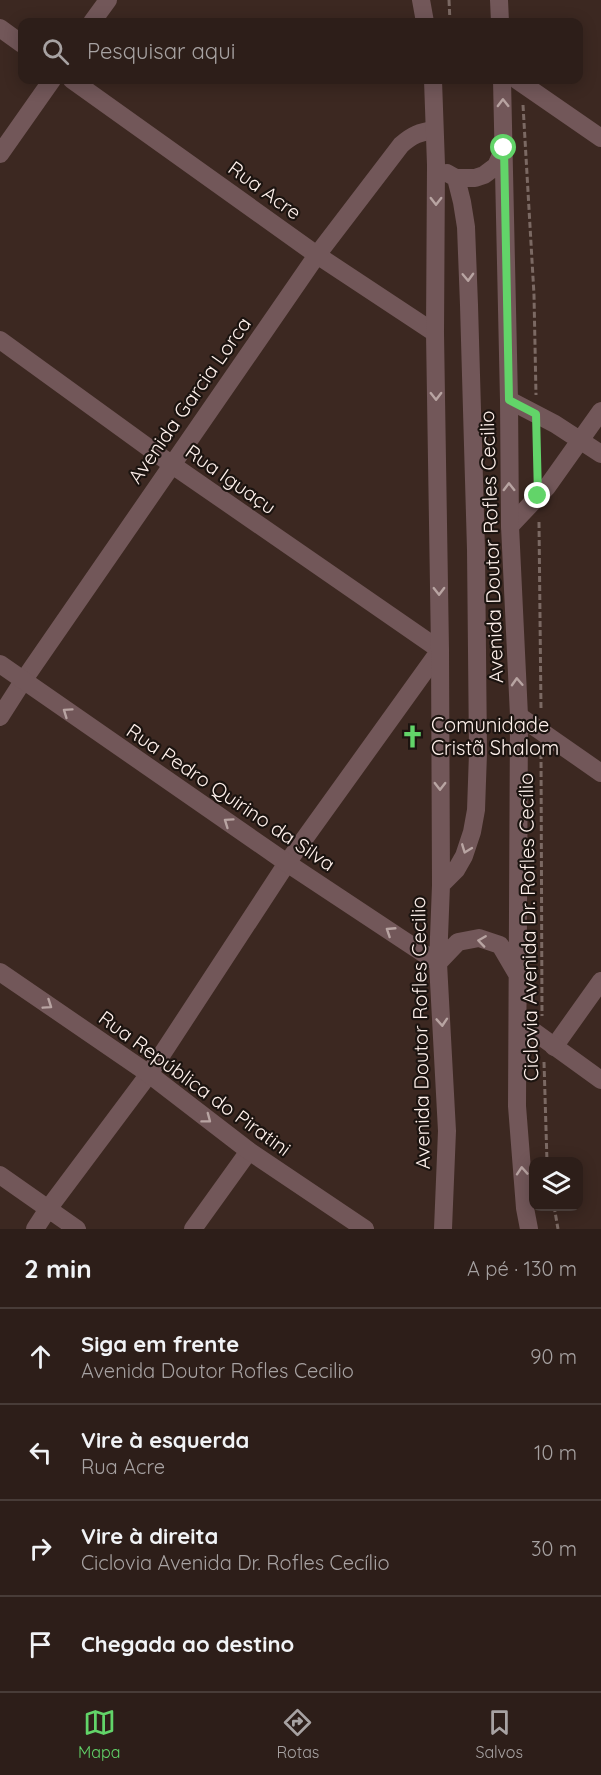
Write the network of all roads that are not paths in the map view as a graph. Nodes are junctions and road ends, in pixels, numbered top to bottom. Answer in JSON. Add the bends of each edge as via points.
{"nodes":[{"id":1,"x":108,"y":0,"type":"edge"},
{"id":2,"x":421,"y":0,"type":"edge"},
{"id":3,"x":499,"y":0,"type":"edge"},
{"id":4,"x":95,"y":18,"type":"edge"},
{"id":5,"x":424,"y":18,"type":"edge"},
{"id":6,"x":500,"y":18,"type":"edge"},
{"id":7,"x":0,"y":28,"type":"edge"},
{"id":8,"x":18,"y":41,"type":"edge"},
{"id":9,"x":49,"y":84,"type":"edge"},
{"id":10,"x":78,"y":84,"type":"edge"},
{"id":11,"x":433,"y":84,"type":"edge"},
{"id":12,"x":502,"y":84,"type":"edge"},
{"id":13,"x":523,"y":84,"type":"edge"},
{"id":14,"x":434,"y":130,"type":"junction"},
{"id":15,"x":601,"y":138,"type":"edge"},
{"id":16,"x":504,"y":148,"type":"junction"},
{"id":17,"x":0,"y":154,"type":"edge"},
{"id":18,"x":436,"y":165,"type":"junction"},
{"id":19,"x":456,"y":178,"type":"junction"},
{"id":20,"x":317,"y":255,"type":"junction"},
{"id":21,"x":435,"y":333,"type":"junction"},
{"id":22,"x":0,"y":340,"type":"edge"},
{"id":23,"x":509,"y":400,"type":"junction"},
{"id":24,"x":601,"y":411,"type":"edge"},
{"id":25,"x":580,"y":440,"type":"junction"},
{"id":26,"x":601,"y":454,"type":"edge"},
{"id":27,"x":171,"y":465,"type":"junction"},
{"id":28,"x":510,"y":526,"type":"junction"},
{"id":29,"x":440,"y":650,"type":"junction"},
{"id":30,"x":0,"y":664,"type":"edge"},
{"id":31,"x":22,"y":681,"type":"junction"},
{"id":32,"x":519,"y":716,"type":"junction"},
{"id":33,"x":0,"y":717,"type":"edge"},
{"id":34,"x":601,"y":772,"type":"edge"},
{"id":35,"x":287,"y":863,"type":"junction"},
{"id":36,"x":441,"y":885,"type":"junction"},
{"id":37,"x":438,"y":963,"type":"junction"},
{"id":38,"x":0,"y":972,"type":"edge"},
{"id":39,"x":518,"y":974,"type":"junction"},
{"id":40,"x":601,"y":981,"type":"edge"},
{"id":41,"x":518,"y":1020,"type":"junction"},
{"id":42,"x":549,"y":1043,"type":"junction"},
{"id":43,"x":149,"y":1074,"type":"junction"},
{"id":44,"x":601,"y":1080,"type":"edge"},
{"id":45,"x":249,"y":1151,"type":"junction"},
{"id":46,"x":0,"y":1176,"type":"edge"},
{"id":47,"x":48,"y":1209,"type":"junction"},
{"id":48,"x":35,"y":1229,"type":"edge"},
{"id":49,"x":77,"y":1229,"type":"edge"},
{"id":50,"x":193,"y":1229,"type":"edge"},
{"id":51,"x":365,"y":1229,"type":"edge"},
{"id":52,"x":443,"y":1229,"type":"edge"},
{"id":53,"x":529,"y":1229,"type":"edge"}],
"edges":[{"from":1,"to":4,"type":"street"},
{"from":2,"to":5,"type":"street"},
{"from":3,"to":6,"type":"street"},
{"from":7,"to":8,"type":"street"},
{"from":9,"to":17,"type":"street"},
{"from":10,"to":20,"type":"street","name":"Rua Acre"},
{"from":11,"to":14,"type":"street","name":"Avenida Doutor Rofles Cecilio"},
{"from":16,"to":12,"type":"street","name":"Avenida Doutor Rofles Cecilio","one_way":true},
{"from":13,"to":15,"type":"street"},
{"from":14,"to":18,"type":"street","name":"Avenida Doutor Rofles Cecilio"},
{"from":14,"to":20,"type":"street","name":"Avenida Garcia Lorca","via":[[411,136],[401,145]]},
{"from":16,"to":19,"type":"street","via":[[490,172],[475,178]]},
{"from":16,"to":23,"type":"street","name":"Avenida Doutor Rofles Cecilio"},
{"from":18,"to":19,"type":"street"},
{"from":18,"to":21,"type":"street","name":"Avenida Doutor Rofles Cecilio","one_way":true},
{"from":19,"to":36,"type":"street","one_way":true,"via":[[466,226],[469,305],[477,765],[472,832],[456,870]]},
{"from":20,"to":21,"type":"street","name":"Rua Acre"},
{"from":20,"to":27,"type":"street","name":"Avenida Garcia Lorca"},
{"from":21,"to":29,"type":"street","name":"Avenida Doutor Rofles Cecilio","one_way":true},
{"from":22,"to":27,"type":"street","name":"Rua Iguaçu"},
{"from":23,"to":25,"type":"street"},
{"from":28,"to":23,"type":"street","name":"Avenida Doutor Rofles Cecilio","one_way":true},
{"from":24,"to":25,"type":"street"},
{"from":25,"to":26,"type":"street"},
{"from":25,"to":28,"type":"street","via":[[547,487]]},
{"from":27,"to":29,"type":"street","name":"Rua Iguaçu"},
{"from":27,"to":31,"type":"street","name":"Avenida Garcia Lorca"},
{"from":32,"to":28,"type":"street","name":"Avenida Doutor Rofles Cecilio","one_way":true},
{"from":29,"to":35,"type":"street"},
{"from":29,"to":36,"type":"street","name":"Avenida Doutor Rofles Cecilio","one_way":true},
{"from":30,"to":31,"type":"street","name":"Rua Pedro Quirino da Silva"},
{"from":31,"to":33,"type":"street","name":"Avenida Garcia Lorca"},
{"from":35,"to":31,"type":"street","name":"Rua Pedro Quirino da Silva","one_way":true},
{"from":32,"to":34,"type":"street"},
{"from":32,"to":39,"type":"street","name":"Avenida Doutor Rofles Cecilio"},
{"from":37,"to":35,"type":"street","name":"Rua Pedro Quirino da Silva","one_way":true},
{"from":35,"to":43,"type":"street"},
{"from":36,"to":37,"type":"street","name":"Avenida Doutor Rofles Cecilio"},
{"from":39,"to":37,"type":"street","one_way":true,"via":[[500,945],[479,938],[458,942]]},
{"from":37,"to":52,"type":"street","name":"Avenida Doutor Rofles Cecilio","one_way":true,"via":[[447,1131]]},
{"from":38,"to":43,"type":"street","name":"Rua República do Piratini","one_way":true},
{"from":39,"to":41,"type":"street","name":"Avenida Doutor Rofles Cecilio"},
{"from":40,"to":42,"type":"street"},
{"from":41,"to":42,"type":"street"},
{"from":53,"to":41,"type":"street","name":"Avenida Doutor Rofles Cecilio","one_way":true,"via":[[517,1106]]},
{"from":42,"to":44,"type":"street"},
{"from":43,"to":45,"type":"street","name":"Rua República do Piratini","one_way":true},
{"from":43,"to":47,"type":"street"},
{"from":45,"to":50,"type":"street"},
{"from":45,"to":51,"type":"street","name":"Rua República do Piratini"},
{"from":46,"to":47,"type":"street"},
{"from":47,"to":48,"type":"street"},
{"from":47,"to":49,"type":"street"}]}
